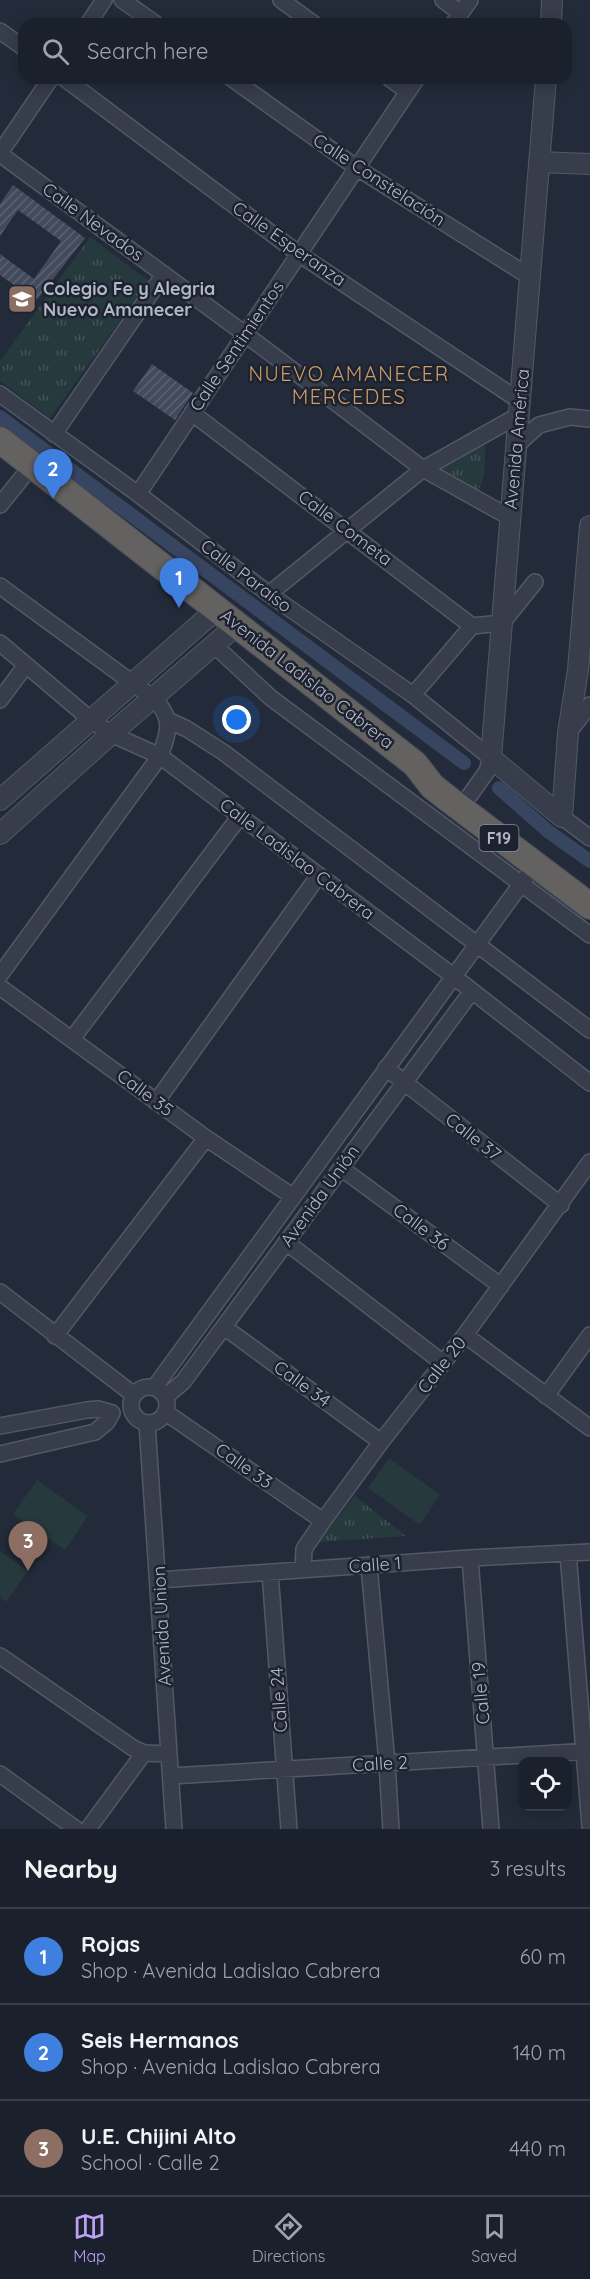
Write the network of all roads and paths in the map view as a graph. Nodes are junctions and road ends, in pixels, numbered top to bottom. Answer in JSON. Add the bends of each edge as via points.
{"nodes":[{"id":1,"x":104,"y":0,"type":"edge"},
{"id":2,"x":122,"y":0,"type":"edge"},
{"id":3,"x":281,"y":0,"type":"edge"},
{"id":4,"x":442,"y":0,"type":"edge"},
{"id":5,"x":470,"y":0,"type":"edge"},
{"id":6,"x":552,"y":0,"type":"edge"},
{"id":7,"x":92,"y":18,"type":"edge"},
{"id":8,"x":148,"y":18,"type":"edge"},
{"id":9,"x":306,"y":18,"type":"edge"},
{"id":10,"x":456,"y":18,"type":"edge"},
{"id":11,"x":458,"y":18,"type":"edge"},
{"id":12,"x":550,"y":18,"type":"edge"},
{"id":13,"x":0,"y":31,"type":"edge"},
{"id":14,"x":18,"y":44,"type":"edge"},
{"id":15,"x":47,"y":84,"type":"edge"},
{"id":16,"x":72,"y":84,"type":"edge"},
{"id":17,"x":239,"y":84,"type":"edge"},
{"id":18,"x":397,"y":84,"type":"edge"},
{"id":19,"x":413,"y":84,"type":"edge"},
{"id":20,"x":546,"y":84,"type":"edge"},
{"id":21,"x":408,"y":92,"type":"junction"},
{"id":22,"x":0,"y":153,"type":"edge"},
{"id":23,"x":540,"y":162,"type":"junction"},
{"id":24,"x":590,"y":165,"type":"edge"},
{"id":25,"x":357,"y":168,"type":"junction"},
{"id":26,"x":299,"y":254,"type":"junction"},
{"id":27,"x":164,"y":274,"type":"junction"},
{"id":28,"x":530,"y":277,"type":"junction"},
{"id":29,"x":245,"y":334,"type":"junction"},
{"id":30,"x":0,"y":394,"type":"edge"},
{"id":31,"x":519,"y":408,"type":"junction"},
{"id":32,"x":192,"y":413,"type":"junction"},
{"id":33,"x":590,"y":419,"type":"edge"},
{"id":34,"x":54,"y":434,"type":"junction"},
{"id":35,"x":0,"y":440,"type":"edge"},
{"id":36,"x":517,"y":445,"type":"junction"},
{"id":37,"x":33,"y":464,"type":"junction"},
{"id":38,"x":423,"y":469,"type":"junction"},
{"id":39,"x":138,"y":494,"type":"junction"},
{"id":40,"x":0,"y":505,"type":"edge"},
{"id":41,"x":511,"y":518,"type":"junction"},
{"id":42,"x":590,"y":526,"type":"edge"},
{"id":43,"x":347,"y":529,"type":"junction"},
{"id":44,"x":535,"y":582,"type":"dead end"},
{"id":45,"x":0,"y":586,"type":"edge"},
{"id":46,"x":269,"y":594,"type":"junction"},
{"id":47,"x":217,"y":609,"type":"junction"},
{"id":48,"x":502,"y":623,"type":"junction"},
{"id":49,"x":238,"y":624,"type":"junction"},
{"id":50,"x":472,"y":626,"type":"junction"},
{"id":51,"x":0,"y":643,"type":"edge"},
{"id":52,"x":213,"y":644,"type":"junction"},
{"id":53,"x":27,"y":665,"type":"junction"},
{"id":54,"x":134,"y":684,"type":"junction"},
{"id":55,"x":413,"y":695,"type":"junction"},
{"id":56,"x":153,"y":698,"type":"junction"},
{"id":57,"x":0,"y":700,"type":"edge"},
{"id":58,"x":590,"y":705,"type":"edge"},
{"id":59,"x":90,"y":719,"type":"junction"},
{"id":60,"x":168,"y":720,"type":"junction"},
{"id":61,"x":568,"y":733,"type":"junction"},
{"id":62,"x":111,"y":734,"type":"junction"},
{"id":63,"x":160,"y":756,"type":"junction"},
{"id":64,"x":415,"y":764,"type":"junction"},
{"id":65,"x":481,"y":777,"type":"junction"},
{"id":66,"x":0,"y":800,"type":"edge"},
{"id":67,"x":240,"y":816,"type":"junction"},
{"id":68,"x":562,"y":817,"type":"junction"},
{"id":69,"x":0,"y":834,"type":"edge"},
{"id":70,"x":590,"y":838,"type":"edge"},
{"id":71,"x":319,"y":875,"type":"junction"},
{"id":72,"x":527,"y":875,"type":"junction"},
{"id":73,"x":590,"y":885,"type":"edge"},
{"id":74,"x":590,"y":906,"type":"edge"},
{"id":75,"x":590,"y":935,"type":"edge"},
{"id":76,"x":476,"y":945,"type":"junction"},
{"id":77,"x":0,"y":975,"type":"edge"},
{"id":78,"x":453,"y":976,"type":"junction"},
{"id":79,"x":0,"y":987,"type":"edge"},
{"id":80,"x":472,"y":991,"type":"junction"},
{"id":81,"x":590,"y":1030,"type":"edge"},
{"id":82,"x":72,"y":1039,"type":"junction"},
{"id":83,"x":386,"y":1068,"type":"junction"},
{"id":84,"x":404,"y":1083,"type":"junction"},
{"id":85,"x":590,"y":1083,"type":"edge"},
{"id":86,"x":156,"y":1102,"type":"junction"},
{"id":87,"x":206,"y":1138,"type":"junction"},
{"id":88,"x":590,"y":1162,"type":"edge"},
{"id":89,"x":341,"y":1168,"type":"junction"},
{"id":90,"x":292,"y":1196,"type":"junction"},
{"id":91,"x":561,"y":1205,"type":"junction"},
{"id":92,"x":286,"y":1242,"type":"junction"},
{"id":93,"x":501,"y":1286,"type":"junction"},
{"id":94,"x":0,"y":1292,"type":"edge"},
{"id":95,"x":224,"y":1327,"type":"junction"},
{"id":96,"x":465,"y":1335,"type":"junction"},
{"id":97,"x":590,"y":1335,"type":"edge"},
{"id":98,"x":54,"y":1336,"type":"junction"},
{"id":99,"x":443,"y":1363,"type":"junction"},
{"id":100,"x":546,"y":1396,"type":"junction"},
{"id":101,"x":161,"y":1399,"type":"junction"},
{"id":102,"x":133,"y":1402,"type":"junction"},
{"id":103,"x":112,"y":1413,"type":"junction"},
{"id":104,"x":147,"y":1423,"type":"junction"},
{"id":105,"x":0,"y":1426,"type":"edge"},
{"id":106,"x":590,"y":1428,"type":"edge"},
{"id":107,"x":381,"y":1442,"type":"junction"},
{"id":108,"x":0,"y":1454,"type":"edge"},
{"id":109,"x":323,"y":1521,"type":"junction"},
{"id":110,"x":590,"y":1552,"type":"edge"},
{"id":111,"x":568,"y":1553,"type":"junction"},
{"id":112,"x":470,"y":1558,"type":"junction"},
{"id":113,"x":369,"y":1566,"type":"junction"},
{"id":114,"x":303,"y":1570,"type":"junction"},
{"id":115,"x":270,"y":1572,"type":"junction"},
{"id":116,"x":159,"y":1580,"type":"junction"},
{"id":117,"x":0,"y":1656,"type":"edge"},
{"id":118,"x":588,"y":1751,"type":"edge"},
{"id":119,"x":144,"y":1753,"type":"junction"},
{"id":120,"x":169,"y":1754,"type":"junction"},
{"id":121,"x":487,"y":1758,"type":"junction"},
{"id":122,"x":387,"y":1763,"type":"junction"},
{"id":123,"x":285,"y":1770,"type":"junction"},
{"id":124,"x":0,"y":1774,"type":"edge"},
{"id":125,"x":171,"y":1776,"type":"junction"},
{"id":126,"x":590,"y":1826,"type":"edge"},
{"id":127,"x":76,"y":1829,"type":"edge"},
{"id":128,"x":88,"y":1829,"type":"edge"},
{"id":129,"x":174,"y":1829,"type":"edge"},
{"id":130,"x":289,"y":1829,"type":"edge"},
{"id":131,"x":391,"y":1829,"type":"edge"},
{"id":132,"x":491,"y":1829,"type":"edge"}],
"edges":[{"from":1,"to":7,"type":"street"},
{"from":2,"to":8,"type":"street"},
{"from":3,"to":9,"type":"street"},
{"from":4,"to":10,"type":"street"},
{"from":5,"to":11,"type":"street"},
{"from":6,"to":12,"type":"street"},
{"from":13,"to":14,"type":"street"},
{"from":15,"to":22,"type":"street"},
{"from":16,"to":26,"type":"street","name":"Calle Esperanza"},
{"from":17,"to":25,"type":"street","name":"Calle Constelación"},
{"from":18,"to":21,"type":"street"},
{"from":19,"to":21,"type":"street","name":"Calle Sentimientos"},
{"from":20,"to":23,"type":"street","name":"Avenida América"},
{"from":21,"to":25,"type":"street","name":"Calle Sentimientos"},
{"from":22,"to":27,"type":"street","name":"Calle Nevados"},
{"from":23,"to":24,"type":"street"},
{"from":23,"to":28,"type":"street","name":"Avenida América"},
{"from":25,"to":26,"type":"street","name":"Calle Sentimientos"},
{"from":25,"to":28,"type":"street","name":"Calle Constelación"},
{"from":26,"to":29,"type":"street","name":"Calle Sentimientos"},
{"from":26,"to":31,"type":"street","name":"Calle Esperanza"},
{"from":27,"to":29,"type":"street","name":"Calle Nevados"},
{"from":27,"to":34,"type":"street"},
{"from":28,"to":31,"type":"street","name":"Avenida América"},
{"from":29,"to":32,"type":"street","name":"Calle Sentimientos"},
{"from":29,"to":38,"type":"street","name":"Calle Nevados"},
{"from":30,"to":34,"type":"street","name":"Calle Paraíso"},
{"from":31,"to":36,"type":"street","name":"Avenida América"},
{"from":31,"to":38,"type":"street"},
{"from":32,"to":39,"type":"street","name":"Calle Sentimientos"},
{"from":32,"to":43,"type":"street","name":"Calle Cometa"},
{"from":33,"to":36,"type":"street","via":[[570,417],[539,424]]},
{"from":34,"to":39,"type":"street","name":"Calle Paraíso"},
{"from":35,"to":37,"type":"highway","name":"Avenida Ladislao Cabrera","number":"F19"},
{"from":36,"to":41,"type":"street","name":"Avenida América"},
{"from":37,"to":40,"type":"street"},
{"from":37,"to":47,"type":"highway","name":"Avenida Ladislao Cabrera","number":"F19"},
{"from":38,"to":41,"type":"street","name":"Calle Nevados"},
{"from":38,"to":43,"type":"street"},
{"from":39,"to":46,"type":"street","name":"Calle Paraíso"},
{"from":41,"to":48,"type":"street","name":"Avenida América"},
{"from":42,"to":61,"type":"street","via":[[578,670]]},
{"from":43,"to":46,"type":"street"},
{"from":43,"to":50,"type":"street","name":"Calle Cometa"},
{"from":44,"to":48,"type":"street"},
{"from":45,"to":54,"type":"street"},
{"from":46,"to":55,"type":"street","name":"Calle Paraíso"},
{"from":47,"to":49,"type":"highway","name":"Avenida Ladislao Cabrera","number":"F19"},
{"from":47,"to":54,"type":"street"},
{"from":48,"to":50,"type":"street"},
{"from":48,"to":65,"type":"street","name":"Avenida América"},
{"from":49,"to":52,"type":"street"},
{"from":49,"to":64,"type":"highway","name":"Avenida Ladislao Cabrera","number":"F19"},
{"from":50,"to":55,"type":"street"},
{"from":51,"to":53,"type":"street","name":"Calle Ladislao Cabrera"},
{"from":52,"to":56,"type":"street"},
{"from":52,"to":72,"type":"street","via":[[271,698]]},
{"from":53,"to":57,"type":"street"},
{"from":53,"to":59,"type":"street","name":"Calle Ladislao Cabrera"},
{"from":54,"to":56,"type":"street"},
{"from":54,"to":59,"type":"street"},
{"from":55,"to":65,"type":"street","name":"Calle Paraíso"},
{"from":56,"to":60,"type":"street"},
{"from":56,"to":62,"type":"street"},
{"from":58,"to":61,"type":"street"},
{"from":59,"to":62,"type":"street","name":"Calle Ladislao Cabrera"},
{"from":59,"to":66,"type":"street"},
{"from":60,"to":63,"type":"street","via":[[168,734]]},
{"from":60,"to":76,"type":"street","via":[[223,752]]},
{"from":61,"to":68,"type":"street"},
{"from":62,"to":63,"type":"street","name":"Calle Ladislao Cabrera"},
{"from":62,"to":69,"type":"street"},
{"from":63,"to":67,"type":"street","name":"Calle Ladislao Cabrera"},
{"from":63,"to":77,"type":"street"},
{"from":64,"to":65,"type":"highway","number":"F19","via":[[435,771]]},
{"from":64,"to":72,"type":"highway","number":"F19","via":[[432,786]]},
{"from":65,"to":68,"type":"street"},
{"from":65,"to":73,"type":"highway","number":"F19"},
{"from":67,"to":71,"type":"street","name":"Calle Ladislao Cabrera"},
{"from":67,"to":82,"type":"street"},
{"from":68,"to":70,"type":"street"},
{"from":71,"to":78,"type":"street","name":"Calle Ladislao Cabrera"},
{"from":71,"to":86,"type":"street"},
{"from":72,"to":74,"type":"highway","number":"F19"},
{"from":72,"to":75,"type":"street"},
{"from":72,"to":76,"type":"street"},
{"from":76,"to":78,"type":"street"},
{"from":76,"to":81,"type":"street"},
{"from":78,"to":80,"type":"street","name":"Calle Ladislao Cabrera"},
{"from":78,"to":83,"type":"street"},
{"from":79,"to":82,"type":"street","name":"Calle 35"},
{"from":80,"to":84,"type":"street","name":"Avenida Unión"},
{"from":80,"to":85,"type":"street","name":"Calle Ladislao Cabrera"},
{"from":82,"to":86,"type":"street","name":"Calle 35"},
{"from":83,"to":84,"type":"street","name":"Calle 37"},
{"from":83,"to":90,"type":"street"},
{"from":84,"to":89,"type":"street","name":"Avenida Unión"},
{"from":84,"to":91,"type":"street","name":"Calle 37"},
{"from":86,"to":87,"type":"street","name":"Calle 35"},
{"from":87,"to":90,"type":"street","name":"Calle 35"},
{"from":87,"to":98,"type":"street"},
{"from":88,"to":91,"type":"street","name":"Calle 20"},
{"from":89,"to":92,"type":"street","name":"Avenida Unión"},
{"from":89,"to":93,"type":"street","name":"Calle 36"},
{"from":90,"to":101,"type":"street"},
{"from":91,"to":93,"type":"street","name":"Calle 20"},
{"from":92,"to":95,"type":"street","name":"Avenida Unión"},
{"from":92,"to":99,"type":"street"},
{"from":93,"to":96,"type":"street","name":"Calle 20"},
{"from":94,"to":98,"type":"street"},
{"from":95,"to":101,"type":"street","name":"Avenida Unión","via":[[183,1382]]},
{"from":95,"to":107,"type":"street","name":"Calle 34"},
{"from":96,"to":99,"type":"street","name":"Calle 20"},
{"from":96,"to":100,"type":"street"},
{"from":97,"to":100,"type":"street"},
{"from":98,"to":102,"type":"street"},
{"from":99,"to":107,"type":"street","name":"Calle 20"},
{"from":100,"to":106,"type":"street"},
{"from":101,"to":102,"type":"street","via":[[142,1388]]},
{"from":101,"to":104,"type":"street","via":[[158,1420]]},
{"from":101,"to":109,"type":"street","name":"Calle 33"},
{"from":102,"to":103,"type":"street"},
{"from":102,"to":104,"type":"street","via":[[137,1419]]},
{"from":103,"to":105,"type":"street","via":[[87,1410]]},
{"from":103,"to":108,"type":"street","via":[[95,1432]]},
{"from":104,"to":116,"type":"street","name":"Avenida Union"},
{"from":107,"to":109,"type":"street","name":"Calle 20"},
{"from":109,"to":114,"type":"street","name":"Calle 20","via":[[304,1550]]},
{"from":110,"to":111,"type":"street","name":"Calle 1"},
{"from":111,"to":112,"type":"street","name":"Calle 1"},
{"from":111,"to":118,"type":"street"},
{"from":112,"to":113,"type":"street","name":"Calle 1"},
{"from":112,"to":121,"type":"street","name":"Calle 19"},
{"from":113,"to":114,"type":"street","name":"Calle 1"},
{"from":113,"to":122,"type":"street"},
{"from":114,"to":115,"type":"street","name":"Calle 1"},
{"from":115,"to":116,"type":"street","name":"Calle 1"},
{"from":115,"to":123,"type":"street","name":"Calle 24"},
{"from":116,"to":120,"type":"street","name":"Avenida Union"},
{"from":117,"to":119,"type":"street"},
{"from":118,"to":121,"type":"street","name":"Calle 2"},
{"from":118,"to":126,"type":"street"},
{"from":119,"to":120,"type":"street"},
{"from":119,"to":128,"type":"street"},
{"from":120,"to":125,"type":"street","name":"Avenida Union"},
{"from":121,"to":122,"type":"street","name":"Calle 2"},
{"from":121,"to":132,"type":"street","name":"Calle 19"},
{"from":122,"to":123,"type":"street","name":"Calle 2"},
{"from":122,"to":131,"type":"street"},
{"from":123,"to":125,"type":"street","name":"Calle 2"},
{"from":123,"to":130,"type":"street","name":"Calle 24"},
{"from":124,"to":127,"type":"street"},
{"from":125,"to":129,"type":"street","name":"Avenida Union"}]}
